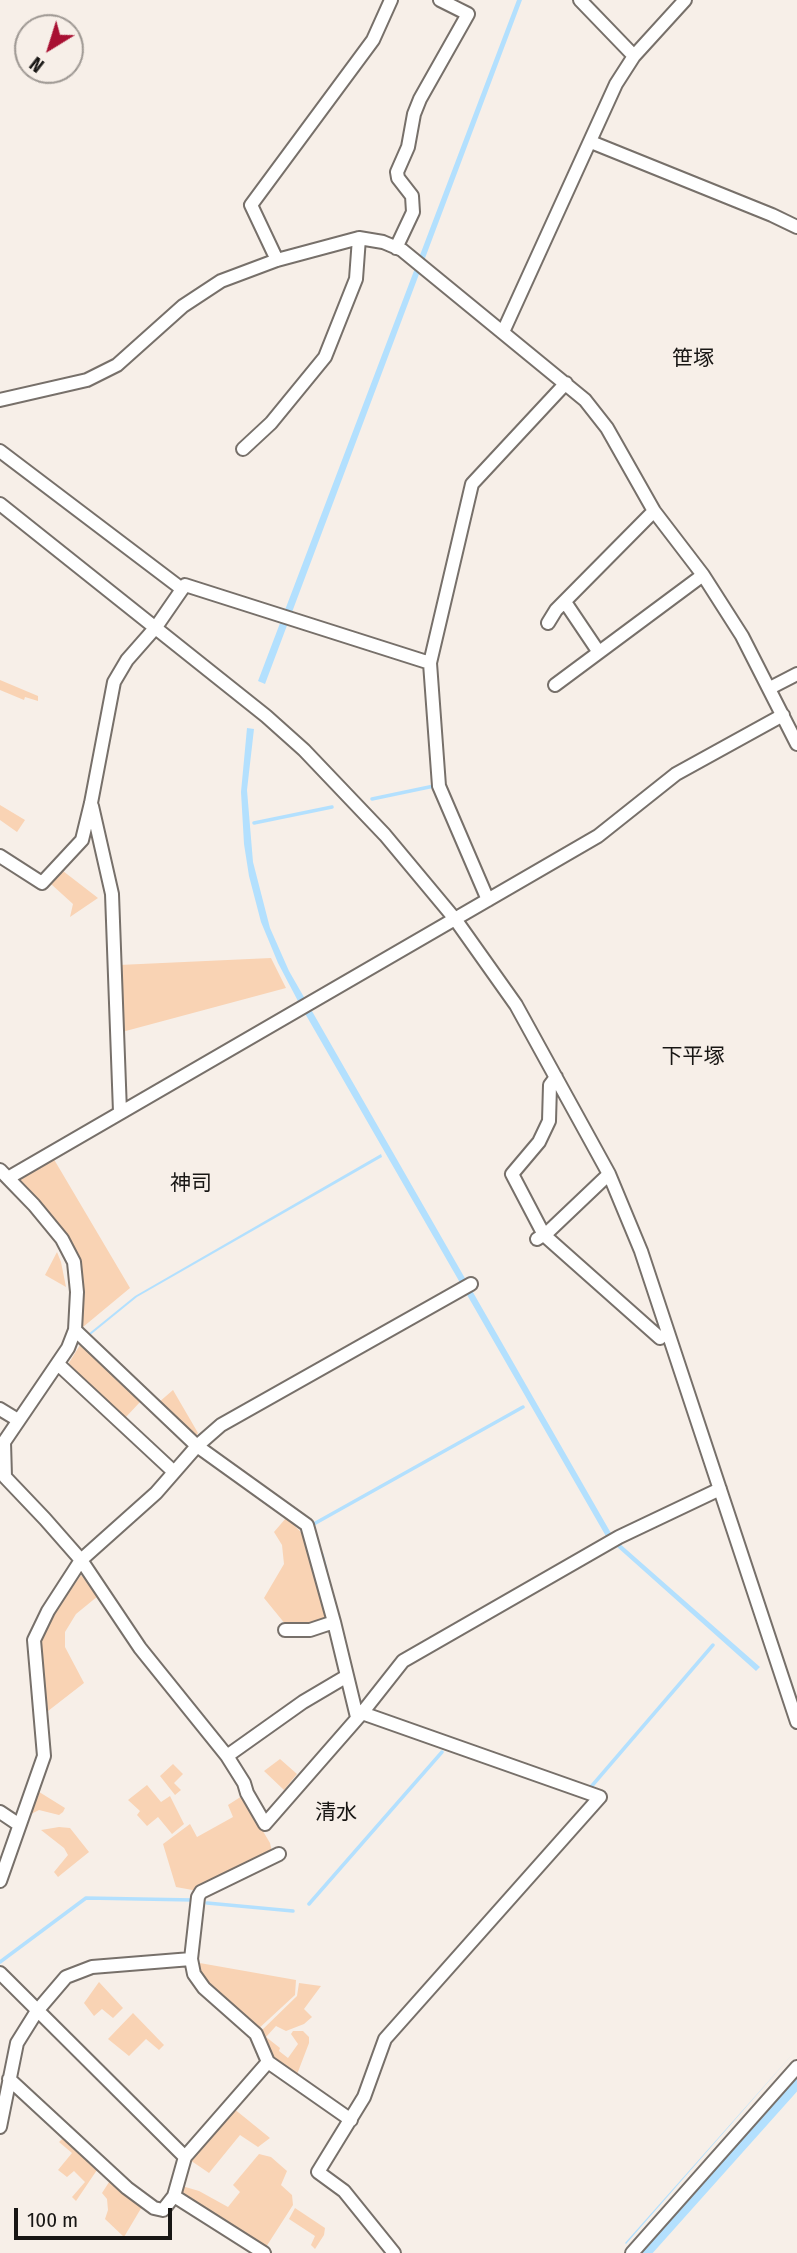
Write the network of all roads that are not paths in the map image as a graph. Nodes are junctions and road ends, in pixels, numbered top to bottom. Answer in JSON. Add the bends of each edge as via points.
{"nodes":[{"id":1,"x":391,"y":0,"type":"edge"},
{"id":2,"x":440,"y":0,"type":"edge"},
{"id":3,"x":580,"y":0,"type":"edge"},
{"id":4,"x":685,"y":0,"type":"edge"},
{"id":5,"x":634,"y":56,"type":"junction"},
{"id":6,"x":591,"y":142,"type":"junction"},
{"id":7,"x":797,"y":227,"type":"edge"},
{"id":8,"x":359,"y":238,"type":"junction"},
{"id":9,"x":396,"y":248,"type":"junction"},
{"id":10,"x":277,"y":260,"type":"junction"},
{"id":11,"x":503,"y":332,"type":"junction"},
{"id":12,"x":566,"y":383,"type":"junction"},
{"id":13,"x":0,"y":400,"type":"edge"},
{"id":14,"x":243,"y":449,"type":"dead end"},
{"id":15,"x":0,"y":451,"type":"edge"},
{"id":16,"x":0,"y":504,"type":"edge"},
{"id":17,"x":654,"y":510,"type":"junction"},
{"id":18,"x":703,"y":575,"type":"junction"},
{"id":19,"x":182,"y":589,"type":"junction"},
{"id":20,"x":565,"y":602,"type":"junction"},
{"id":21,"x":548,"y":623,"type":"dead end"},
{"id":22,"x":156,"y":627,"type":"junction"},
{"id":23,"x":598,"y":651,"type":"junction"},
{"id":24,"x":430,"y":663,"type":"junction"},
{"id":25,"x":797,"y":674,"type":"edge"},
{"id":26,"x":555,"y":685,"type":"dead end"},
{"id":27,"x":770,"y":688,"type":"junction"},
{"id":28,"x":783,"y":715,"type":"junction"},
{"id":29,"x":797,"y":744,"type":"edge"},
{"id":30,"x":92,"y":803,"type":"junction"},
{"id":31,"x":0,"y":856,"type":"edge"},
{"id":32,"x":488,"y":900,"type":"junction"},
{"id":33,"x":455,"y":919,"type":"junction"},
{"id":34,"x":556,"y":1077,"type":"junction"},
{"id":35,"x":120,"y":1112,"type":"junction"},
{"id":36,"x":4,"y":1174,"type":"edge"},
{"id":37,"x":609,"y":1174,"type":"junction"},
{"id":38,"x":541,"y":1237,"type":"junction"},
{"id":39,"x":466,"y":1287,"type":"dead end"},
{"id":40,"x":75,"y":1331,"type":"junction"},
{"id":41,"x":660,"y":1338,"type":"dead end"},
{"id":42,"x":59,"y":1365,"type":"junction"},
{"id":43,"x":0,"y":1409,"type":"edge"},
{"id":44,"x":18,"y":1420,"type":"junction"},
{"id":45,"x":197,"y":1446,"type":"junction"},
{"id":46,"x":174,"y":1472,"type":"junction"},
{"id":47,"x":3,"y":1477,"type":"edge"},
{"id":48,"x":720,"y":1489,"type":"junction"},
{"id":49,"x":81,"y":1560,"type":"junction"},
{"id":50,"x":334,"y":1622,"type":"junction"},
{"id":51,"x":285,"y":1630,"type":"dead end"},
{"id":52,"x":347,"y":1676,"type":"junction"},
{"id":53,"x":359,"y":1715,"type":"junction"},
{"id":54,"x":797,"y":1723,"type":"edge"},
{"id":55,"x":228,"y":1756,"type":"junction"},
{"id":56,"x":0,"y":1812,"type":"edge"},
{"id":57,"x":19,"y":1824,"type":"junction"},
{"id":58,"x":279,"y":1854,"type":"dead end"},
{"id":59,"x":0,"y":1881,"type":"edge"},
{"id":60,"x":191,"y":1959,"type":"junction"},
{"id":61,"x":0,"y":1973,"type":"edge"},
{"id":62,"x":37,"y":2011,"type":"junction"},
{"id":63,"x":268,"y":2062,"type":"junction"},
{"id":64,"x":797,"y":2067,"type":"edge"},
{"id":65,"x":9,"y":2078,"type":"junction"},
{"id":66,"x":351,"y":2120,"type":"junction"},
{"id":67,"x":0,"y":2127,"type":"edge"},
{"id":68,"x":185,"y":2157,"type":"junction"},
{"id":69,"x":174,"y":2196,"type":"junction"},
{"id":70,"x":264,"y":2253,"type":"edge"},
{"id":71,"x":394,"y":2253,"type":"edge"},
{"id":72,"x":632,"y":2253,"type":"edge"}],
"edges":[{"from":1,"to":10,"type":"street","via":[[373,40],[251,205]]},
{"from":2,"to":9,"type":"street","via":[[468,14],[414,114],[408,147],[397,172],[412,195],[413,212]]},
{"from":3,"to":5,"type":"street"},
{"from":4,"to":5,"type":"street"},
{"from":5,"to":6,"type":"street","via":[[616,84]]},
{"from":6,"to":7,"type":"street"},
{"from":6,"to":11,"type":"street"},
{"from":8,"to":9,"type":"street"},
{"from":8,"to":10,"type":"street"},
{"from":8,"to":14,"type":"street","via":[[356,279],[325,357],[271,423]]},
{"from":9,"to":11,"type":"street"},
{"from":10,"to":13,"type":"street","via":[[211,287],[117,365],[87,380]]},
{"from":11,"to":12,"type":"street"},
{"from":12,"to":17,"type":"street","via":[[607,428]]},
{"from":12,"to":24,"type":"street","via":[[472,484]]},
{"from":15,"to":19,"type":"street"},
{"from":16,"to":22,"type":"street"},
{"from":17,"to":18,"type":"street"},
{"from":17,"to":20,"type":"street"},
{"from":18,"to":23,"type":"street"},
{"from":18,"to":27,"type":"street"},
{"from":19,"to":22,"type":"street"},
{"from":19,"to":24,"type":"street","via":[[185,585]]},
{"from":20,"to":21,"type":"street"},
{"from":20,"to":23,"type":"street"},
{"from":22,"to":30,"type":"street","via":[[114,681]]},
{"from":22,"to":33,"type":"street","via":[[304,750],[386,835]]},
{"from":23,"to":26,"type":"street"},
{"from":24,"to":32,"type":"street","via":[[439,786]]},
{"from":25,"to":27,"type":"street"},
{"from":27,"to":28,"type":"street"},
{"from":28,"to":29,"type":"street"},
{"from":28,"to":32,"type":"street","via":[[676,774],[598,836]]},
{"from":30,"to":31,"type":"street","via":[[82,840],[42,883]]},
{"from":30,"to":35,"type":"street","via":[[112,894]]},
{"from":32,"to":33,"type":"street"},
{"from":33,"to":34,"type":"street","via":[[516,1005]]},
{"from":33,"to":35,"type":"street"},
{"from":34,"to":37,"type":"street"},
{"from":34,"to":38,"type":"street","via":[[550,1085],[549,1121],[539,1142],[512,1174]]},
{"from":35,"to":36,"type":"street"},
{"from":36,"to":40,"type":"street","via":[[62,1239],[74,1262]]},
{"from":37,"to":38,"type":"street"},
{"from":37,"to":48,"type":"street","via":[[641,1251]]},
{"from":38,"to":41,"type":"street"},
{"from":39,"to":45,"type":"street","via":[[221,1425]]},
{"from":40,"to":42,"type":"street"},
{"from":40,"to":45,"type":"street"},
{"from":42,"to":44,"type":"street"},
{"from":42,"to":46,"type":"street"},
{"from":43,"to":44,"type":"street"},
{"from":44,"to":47,"type":"street","via":[[4,1442]]},
{"from":45,"to":46,"type":"street"},
{"from":45,"to":50,"type":"street","via":[[307,1525]]},
{"from":46,"to":49,"type":"street"},
{"from":47,"to":49,"type":"street"},
{"from":48,"to":53,"type":"street","via":[[613,1540],[403,1661]]},
{"from":48,"to":54,"type":"street"},
{"from":49,"to":55,"type":"street","via":[[140,1648]]},
{"from":49,"to":57,"type":"street","via":[[34,1640],[44,1756]]},
{"from":50,"to":51,"type":"street","via":[[310,1630]]},
{"from":50,"to":52,"type":"street"},
{"from":52,"to":53,"type":"street"},
{"from":52,"to":55,"type":"street"},
{"from":53,"to":55,"type":"street","via":[[265,1824]]},
{"from":53,"to":66,"type":"street","via":[[600,1797],[385,2039]]},
{"from":56,"to":57,"type":"street"},
{"from":57,"to":59,"type":"street"},
{"from":58,"to":60,"type":"street","via":[[201,1892]]},
{"from":60,"to":62,"type":"street","via":[[92,1967],[66,1977]]},
{"from":60,"to":63,"type":"street","via":[[204,1988],[256,2034]]},
{"from":61,"to":62,"type":"street"},
{"from":62,"to":65,"type":"street","via":[[18,2043]]},
{"from":62,"to":68,"type":"street"},
{"from":63,"to":66,"type":"street"},
{"from":63,"to":68,"type":"street"},
{"from":64,"to":72,"type":"street"},
{"from":65,"to":67,"type":"street"},
{"from":65,"to":69,"type":"street","via":[[127,2188],[163,2210]]},
{"from":66,"to":71,"type":"street","via":[[318,2172],[344,2192]]},
{"from":68,"to":69,"type":"street"},
{"from":69,"to":70,"type":"street"}]}
